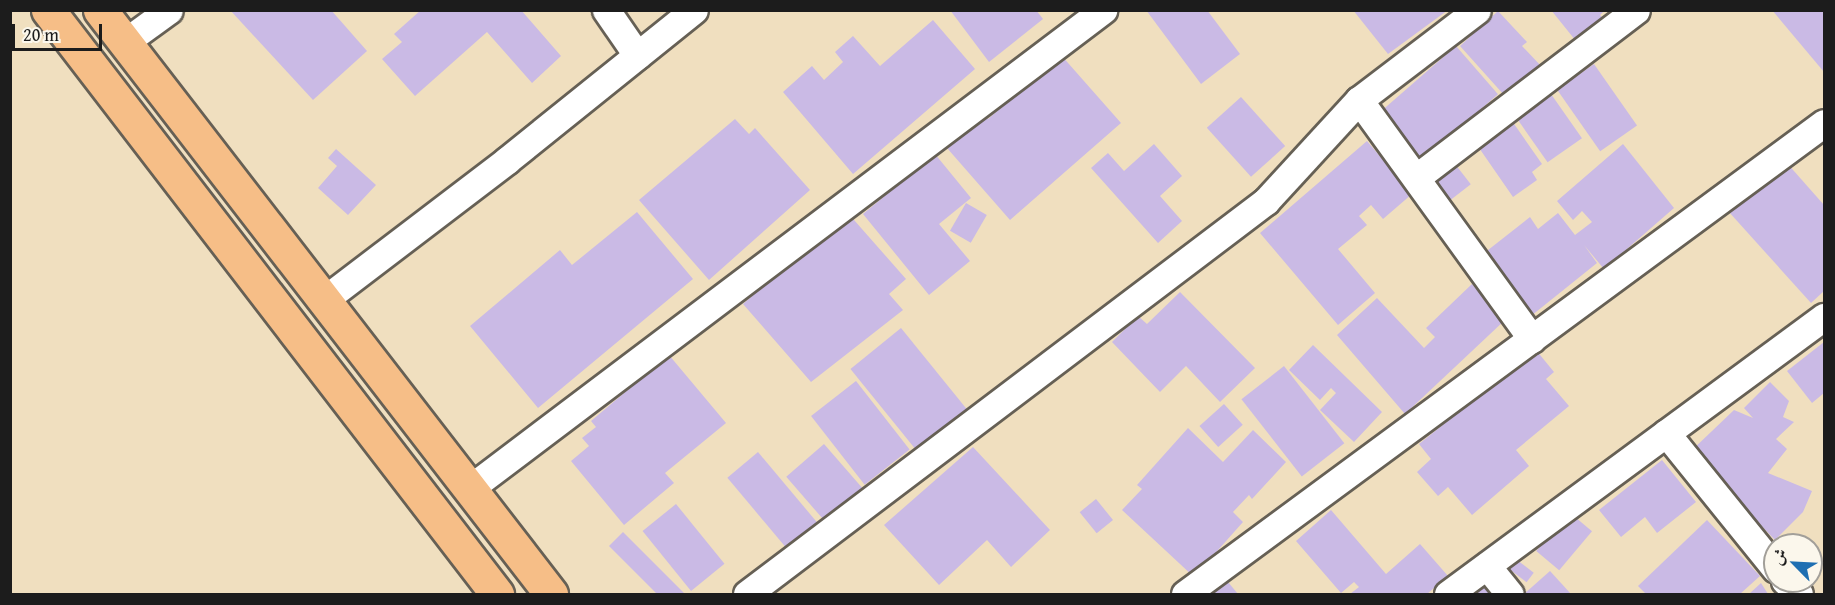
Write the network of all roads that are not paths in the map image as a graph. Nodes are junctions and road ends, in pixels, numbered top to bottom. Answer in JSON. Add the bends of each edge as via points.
{"nodes":[{"id":1,"x":48,"y":10,"type":"edge"},
{"id":2,"x":100,"y":10,"type":"edge"},
{"id":3,"x":169,"y":10,"type":"edge"},
{"id":4,"x":606,"y":10,"type":"edge"},
{"id":5,"x":694,"y":10,"type":"edge"},
{"id":6,"x":1103,"y":10,"type":"edge"},
{"id":7,"x":1477,"y":10,"type":"edge"},
{"id":8,"x":1636,"y":10,"type":"edge"},
{"id":9,"x":125,"y":42,"type":"junction"},
{"id":10,"x":637,"y":55,"type":"junction"},
{"id":11,"x":1359,"y":100,"type":"junction"},
{"id":12,"x":1824,"y":123,"type":"edge"},
{"id":13,"x":1417,"y":177,"type":"junction"},
{"id":14,"x":326,"y":299,"type":"junction"},
{"id":15,"x":1824,"y":317,"type":"edge"},
{"id":16,"x":1532,"y":339,"type":"junction"},
{"id":17,"x":1666,"y":433,"type":"junction"},
{"id":18,"x":469,"y":489,"type":"junction"},
{"id":19,"x":1763,"y":553,"type":"edge"},
{"id":20,"x":1487,"y":566,"type":"junction"},
{"id":21,"x":497,"y":594,"type":"edge"},
{"id":22,"x":551,"y":594,"type":"edge"},
{"id":23,"x":747,"y":594,"type":"edge"},
{"id":24,"x":1185,"y":594,"type":"edge"},
{"id":25,"x":1448,"y":594,"type":"edge"},
{"id":26,"x":1510,"y":594,"type":"edge"}],
"edges":[{"from":1,"to":21,"type":"highway"},
{"from":2,"to":9,"type":"highway"},
{"from":3,"to":9,"type":"street"},
{"from":4,"to":10,"type":"street"},
{"from":5,"to":10,"type":"street"},
{"from":6,"to":18,"type":"street"},
{"from":7,"to":11,"type":"street"},
{"from":8,"to":13,"type":"street"},
{"from":9,"to":14,"type":"highway"},
{"from":10,"to":14,"type":"street"},
{"from":11,"to":13,"type":"street"},
{"from":11,"to":23,"type":"street","via":[[1266,201]]},
{"from":12,"to":16,"type":"street"},
{"from":13,"to":16,"type":"street"},
{"from":14,"to":18,"type":"highway"},
{"from":15,"to":17,"type":"street"},
{"from":16,"to":24,"type":"street"},
{"from":17,"to":19,"type":"street"},
{"from":17,"to":20,"type":"street"},
{"from":18,"to":22,"type":"highway"},
{"from":20,"to":25,"type":"street"},
{"from":20,"to":26,"type":"street"}]}
